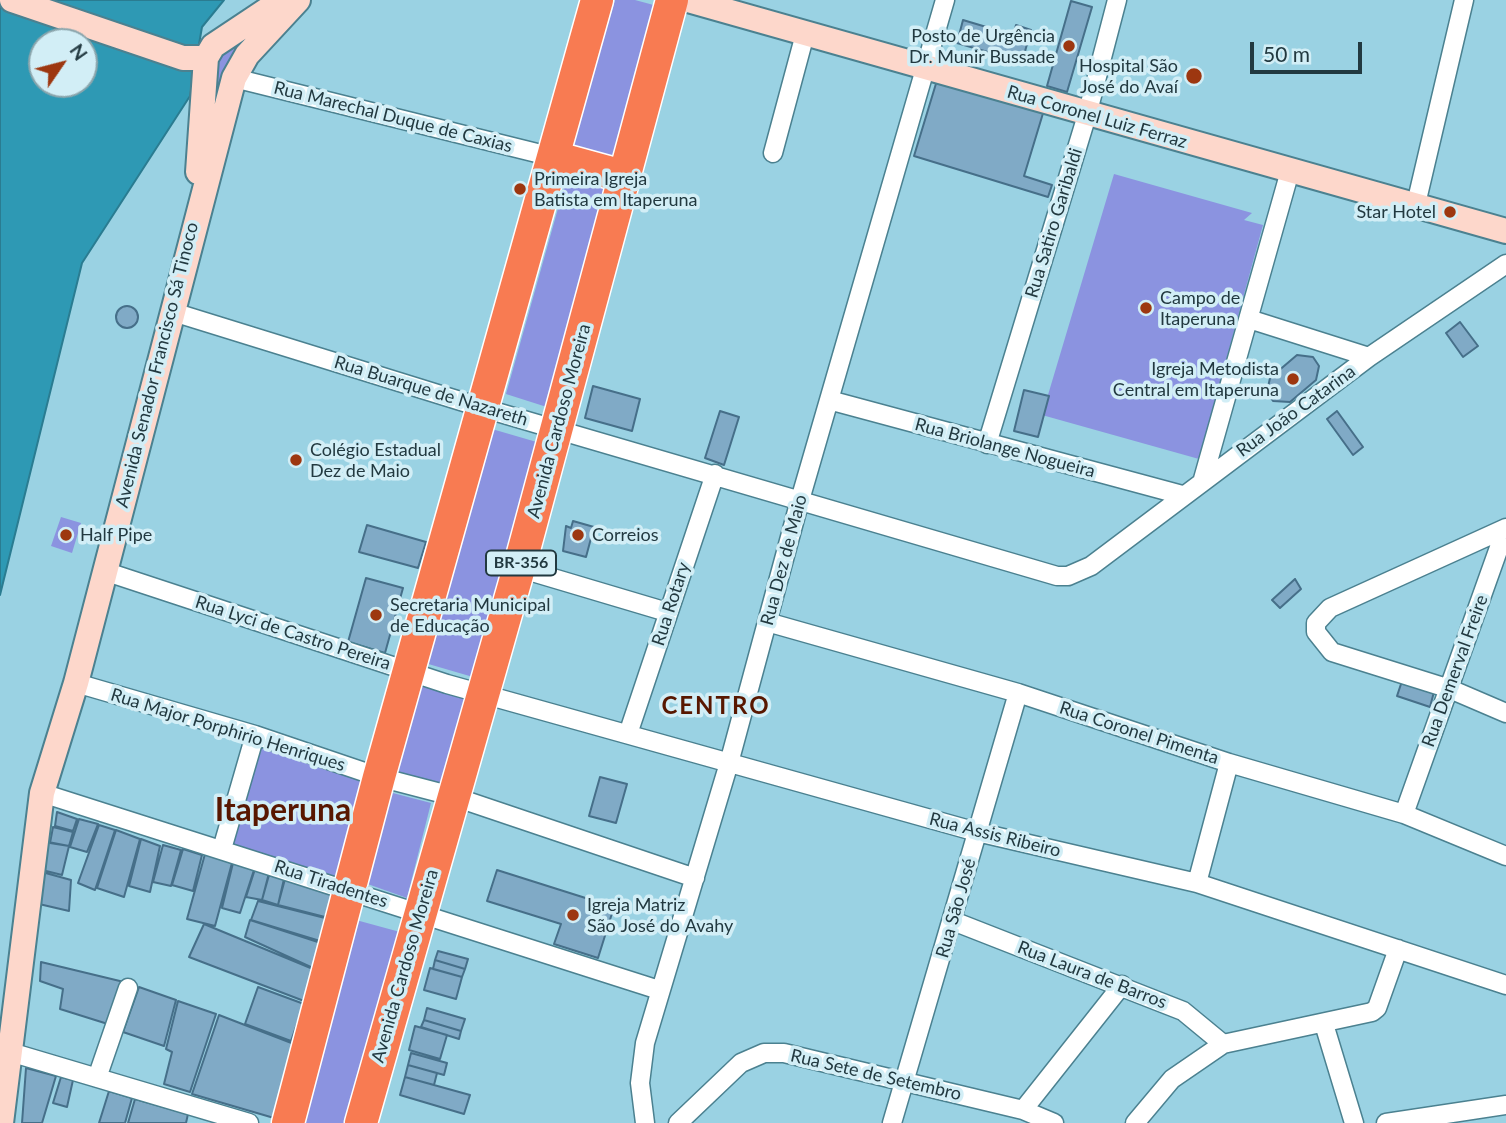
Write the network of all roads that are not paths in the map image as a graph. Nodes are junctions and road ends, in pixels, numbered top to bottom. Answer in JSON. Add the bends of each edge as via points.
{"nodes":[{"id":1,"x":12,"y":0,"type":"edge"},
{"id":2,"x":282,"y":0,"type":"edge"},
{"id":3,"x":298,"y":0,"type":"edge"},
{"id":4,"x":597,"y":0,"type":"edge"},
{"id":5,"x":673,"y":0,"type":"edge"},
{"id":6,"x":688,"y":0,"type":"edge"},
{"id":7,"x":945,"y":0,"type":"edge"},
{"id":8,"x":1117,"y":0,"type":"edge"},
{"id":9,"x":1464,"y":0,"type":"edge"},
{"id":10,"x":805,"y":33,"type":"junction"},
{"id":11,"x":195,"y":58,"type":"junction"},
{"id":12,"x":926,"y":68,"type":"junction"},
{"id":13,"x":234,"y":78,"type":"junction"},
{"id":14,"x":1087,"y":114,"type":"junction"},
{"id":15,"x":773,"y":152,"type":"dead end"},
{"id":16,"x":553,"y":157,"type":"junction"},
{"id":17,"x":1290,"y":171,"type":"junction"},
{"id":18,"x":626,"y":177,"type":"junction"},
{"id":19,"x":1416,"y":204,"type":"junction"},
{"id":20,"x":199,"y":205,"type":"junction"},
{"id":21,"x":1506,"y":231,"type":"edge"},
{"id":22,"x":1506,"y":264,"type":"edge"},
{"id":23,"x":173,"y":312,"type":"junction"},
{"id":24,"x":1250,"y":319,"type":"junction"},
{"id":25,"x":1369,"y":357,"type":"junction"},
{"id":26,"x":829,"y":400,"type":"junction"},
{"id":27,"x":483,"y":408,"type":"junction"},
{"id":28,"x":557,"y":428,"type":"junction"},
{"id":29,"x":987,"y":444,"type":"junction"},
{"id":30,"x":715,"y":474,"type":"junction"},
{"id":31,"x":1203,"y":479,"type":"junction"},
{"id":32,"x":1182,"y":495,"type":"junction"},
{"id":33,"x":800,"y":500,"type":"junction"},
{"id":34,"x":1506,"y":528,"type":"edge"},
{"id":35,"x":1091,"y":566,"type":"joint"},
{"id":36,"x":519,"y":568,"type":"junction"},
{"id":37,"x":104,"y":571,"type":"junction"},
{"id":38,"x":667,"y":612,"type":"junction"},
{"id":39,"x":767,"y":622,"type":"junction"},
{"id":40,"x":409,"y":672,"type":"junction"},
{"id":41,"x":76,"y":683,"type":"junction"},
{"id":42,"x":1450,"y":689,"type":"junction"},
{"id":43,"x":482,"y":693,"type":"junction"},
{"id":44,"x":1018,"y":693,"type":"junction"},
{"id":45,"x":1506,"y":713,"type":"edge"},
{"id":46,"x":628,"y":734,"type":"junction"},
{"id":47,"x":255,"y":735,"type":"junction"},
{"id":48,"x":729,"y":762,"type":"junction"},
{"id":49,"x":1229,"y":763,"type":"junction"},
{"id":50,"x":379,"y":777,"type":"junction"},
{"id":51,"x":43,"y":793,"type":"junction"},
{"id":52,"x":452,"y":796,"type":"junction"},
{"id":53,"x":1404,"y":814,"type":"junction"},
{"id":54,"x":977,"y":832,"type":"junction"},
{"id":55,"x":222,"y":849,"type":"junction"},
{"id":56,"x":1506,"y":856,"type":"edge"},
{"id":57,"x":695,"y":878,"type":"junction"},
{"id":58,"x":1197,"y":883,"type":"junction"},
{"id":59,"x":351,"y":890,"type":"junction"},
{"id":60,"x":421,"y":912,"type":"junction"},
{"id":61,"x":953,"y":921,"type":"junction"},
{"id":62,"x":1398,"y":949,"type":"junction"},
{"id":63,"x":1122,"y":985,"type":"junction"},
{"id":64,"x":1506,"y":985,"type":"edge"},
{"id":65,"x":128,"y":988,"type":"dead end"},
{"id":66,"x":659,"y":990,"type":"junction"},
{"id":67,"x":1324,"y":1024,"type":"junction"},
{"id":68,"x":1223,"y":1044,"type":"junction"},
{"id":69,"x":10,"y":1052,"type":"junction"},
{"id":70,"x":98,"y":1076,"type":"junction"},
{"id":71,"x":905,"y":1081,"type":"junction"},
{"id":72,"x":1506,"y":1105,"type":"edge"},
{"id":73,"x":1023,"y":1110,"type":"junction"},
{"id":74,"x":1051,"y":1122,"type":"edge"},
{"id":75,"x":1,"y":1123,"type":"edge"},
{"id":76,"x":249,"y":1123,"type":"edge"},
{"id":77,"x":288,"y":1123,"type":"edge"},
{"id":78,"x":361,"y":1123,"type":"edge"},
{"id":79,"x":645,"y":1123,"type":"edge"},
{"id":80,"x":678,"y":1123,"type":"edge"},
{"id":81,"x":892,"y":1123,"type":"edge"},
{"id":82,"x":1135,"y":1123,"type":"edge"},
{"id":83,"x":1354,"y":1123,"type":"edge"},
{"id":84,"x":1385,"y":1123,"type":"edge"}],
"edges":[{"from":1,"to":11,"type":"street"},
{"from":2,"to":11,"type":"street"},
{"from":3,"to":13,"type":"street","name":"Avenida Senador Francisco Sá Tinoco","via":[[247,55]]},
{"from":4,"to":16,"type":"highway"},
{"from":5,"to":18,"type":"highway","name":"Avenida Cardoso Moreira","number":"BR-356"},
{"from":6,"to":10,"type":"street","name":"Rua Coronel Luiz Ferraz"},
{"from":7,"to":12,"type":"street","name":"Rua Dez de Maio"},
{"from":8,"to":14,"type":"street","name":"Rua Satiro Garibaldi"},
{"from":9,"to":19,"type":"street"},
{"from":10,"to":12,"type":"street","name":"Rua Coronel Luiz Ferraz"},
{"from":10,"to":15,"type":"street"},
{"from":11,"to":20,"type":"street"},
{"from":12,"to":14,"type":"street","name":"Rua Coronel Luiz Ferraz"},
{"from":12,"to":26,"type":"street","name":"Rua Dez de Maio"},
{"from":13,"to":16,"type":"street","name":"Rua Marechal Duque de Caxias"},
{"from":13,"to":20,"type":"street","name":"Avenida Senador Francisco Sá Tinoco"},
{"from":14,"to":17,"type":"street","name":"Rua Coronel Luiz Ferraz"},
{"from":14,"to":29,"type":"street","name":"Rua Satiro Garibaldi"},
{"from":16,"to":18,"type":"highway"},
{"from":16,"to":27,"type":"highway"},
{"from":17,"to":19,"type":"street","name":"Rua Coronel Luiz Ferraz"},
{"from":17,"to":24,"type":"street"},
{"from":18,"to":28,"type":"highway","name":"Avenida Cardoso Moreira","number":"BR-356"},
{"from":19,"to":21,"type":"street","name":"Rua Coronel Luiz Ferraz"},
{"from":20,"to":23,"type":"street","name":"Avenida Senador Francisco Sá Tinoco"},
{"from":22,"to":25,"type":"street","name":"Rua João Catarina"},
{"from":23,"to":27,"type":"street","name":"Rua Buarque de Nazareth"},
{"from":23,"to":37,"type":"street","name":"Avenida Senador Francisco Sá Tinoco"},
{"from":24,"to":25,"type":"street"},
{"from":24,"to":31,"type":"street"},
{"from":25,"to":31,"type":"street","name":"Rua João Catarina"},
{"from":26,"to":29,"type":"street","name":"Rua Briolange Nogueira"},
{"from":26,"to":33,"type":"street","name":"Rua Dez de Maio"},
{"from":27,"to":28,"type":"street","name":"Rua Buarque de Nazareth"},
{"from":27,"to":40,"type":"highway"},
{"from":28,"to":30,"type":"street","name":"Rua Buarque de Nazareth"},
{"from":28,"to":36,"type":"highway","name":"Avenida Cardoso Moreira","number":"BR-356"},
{"from":29,"to":32,"type":"street","name":"Rua Briolange Nogueira"},
{"from":30,"to":33,"type":"street","name":"Rua Buarque de Nazareth"},
{"from":30,"to":38,"type":"street","name":"Rua Rotary"},
{"from":31,"to":32,"type":"street","name":"Rua João Catarina"},
{"from":32,"to":35,"type":"street","name":"Rua João Catarina"},
{"from":33,"to":35,"type":"street","name":"Rua Buarque de Nazareth","via":[[1057,576]]},
{"from":33,"to":39,"type":"street","name":"Rua Dez de Maio"},
{"from":34,"to":42,"type":"street","name":"Rua Demerval Freire"},
{"from":34,"to":42,"type":"street","via":[[1330,608],[1316,623],[1316,632],[1332,652]]},
{"from":36,"to":38,"type":"street"},
{"from":36,"to":43,"type":"highway","name":"Avenida Cardoso Moreira","number":"BR-356"},
{"from":37,"to":40,"type":"street","name":"Rua Lyci de Castro Pereira"},
{"from":37,"to":41,"type":"street","name":"Avenida Senador Francisco Sá Tinoco"},
{"from":38,"to":46,"type":"street","name":"Rua Rotary"},
{"from":39,"to":44,"type":"street","name":"Rua Coronel Pimenta"},
{"from":39,"to":48,"type":"street","name":"Rua Dez de Maio"},
{"from":40,"to":43,"type":"street","name":"Rua Lyci de Castro Pereira"},
{"from":40,"to":50,"type":"highway"},
{"from":41,"to":47,"type":"street","name":"Rua Major Porphirio Henriques"},
{"from":41,"to":51,"type":"street","name":"Avenida Senador Francisco Sá Tinoco"},
{"from":42,"to":45,"type":"street"},
{"from":42,"to":53,"type":"street","name":"Rua Demerval Freire"},
{"from":43,"to":46,"type":"street","name":"Rua Assis Ribeiro"},
{"from":43,"to":52,"type":"highway","name":"Avenida Cardoso Moreira","number":"BR-356"},
{"from":44,"to":49,"type":"street","name":"Rua Coronel Pimenta"},
{"from":44,"to":54,"type":"street","name":"Rua São José"},
{"from":46,"to":48,"type":"street","name":"Rua Assis Ribeiro"},
{"from":47,"to":50,"type":"street","name":"Rua Major Porphirio Henriques"},
{"from":47,"to":55,"type":"street"},
{"from":48,"to":54,"type":"street","name":"Rua Assis Ribeiro"},
{"from":48,"to":57,"type":"street","name":"Rua Dez de Maio"},
{"from":49,"to":53,"type":"street","name":"Rua Coronel Pimenta"},
{"from":49,"to":58,"type":"street"},
{"from":50,"to":52,"type":"street"},
{"from":50,"to":59,"type":"highway"},
{"from":51,"to":55,"type":"street","name":"Rua Tiradentes"},
{"from":51,"to":69,"type":"street","name":"Avenida Senador Francisco Sá Tinoco"},
{"from":52,"to":57,"type":"street"},
{"from":52,"to":60,"type":"highway","name":"Avenida Cardoso Moreira","number":"BR-356"},
{"from":53,"to":56,"type":"street","name":"Rua Coronel Pimenta"},
{"from":54,"to":58,"type":"street","name":"Rua Assis Ribeiro"},
{"from":54,"to":61,"type":"street","name":"Rua São José"},
{"from":55,"to":59,"type":"street","name":"Rua Tiradentes"},
{"from":57,"to":66,"type":"street","name":"Rua Dez de Maio"},
{"from":58,"to":62,"type":"street","name":"Rua Assis Ribeiro"},
{"from":59,"to":60,"type":"street","name":"Rua Tiradentes"},
{"from":59,"to":77,"type":"highway"},
{"from":60,"to":66,"type":"street","name":"Rua Tiradentes"},
{"from":60,"to":78,"type":"highway","name":"Avenida Cardoso Moreira","number":"BR-356"},
{"from":61,"to":63,"type":"street","name":"Rua Laura de Barros"},
{"from":61,"to":71,"type":"street","name":"Rua São José"},
{"from":62,"to":64,"type":"street","name":"Rua Assis Ribeiro"},
{"from":62,"to":67,"type":"street","via":[[1377,1008],[1359,1018]]},
{"from":63,"to":68,"type":"street","name":"Rua Laura de Barros","via":[[1183,1011]]},
{"from":63,"to":73,"type":"street"},
{"from":65,"to":70,"type":"street"},
{"from":66,"to":79,"type":"street","name":"Rua Dez de Maio","via":[[640,1083]]},
{"from":67,"to":68,"type":"street"},
{"from":67,"to":83,"type":"street"},
{"from":68,"to":82,"type":"street","via":[[1172,1079]]},
{"from":69,"to":70,"type":"street"},
{"from":69,"to":75,"type":"street","name":"Avenida Senador Francisco Sá Tinoco"},
{"from":70,"to":76,"type":"street"},
{"from":71,"to":73,"type":"street","name":"Rua Sete de Setembro"},
{"from":71,"to":80,"type":"street","name":"Rua Sete de Setembro","via":[[784,1053],[764,1053],[741,1063]]},
{"from":71,"to":81,"type":"street","name":"Rua São José"},
{"from":72,"to":84,"type":"street"},
{"from":73,"to":74,"type":"street","name":"Rua Sete de Setembro"}]}
